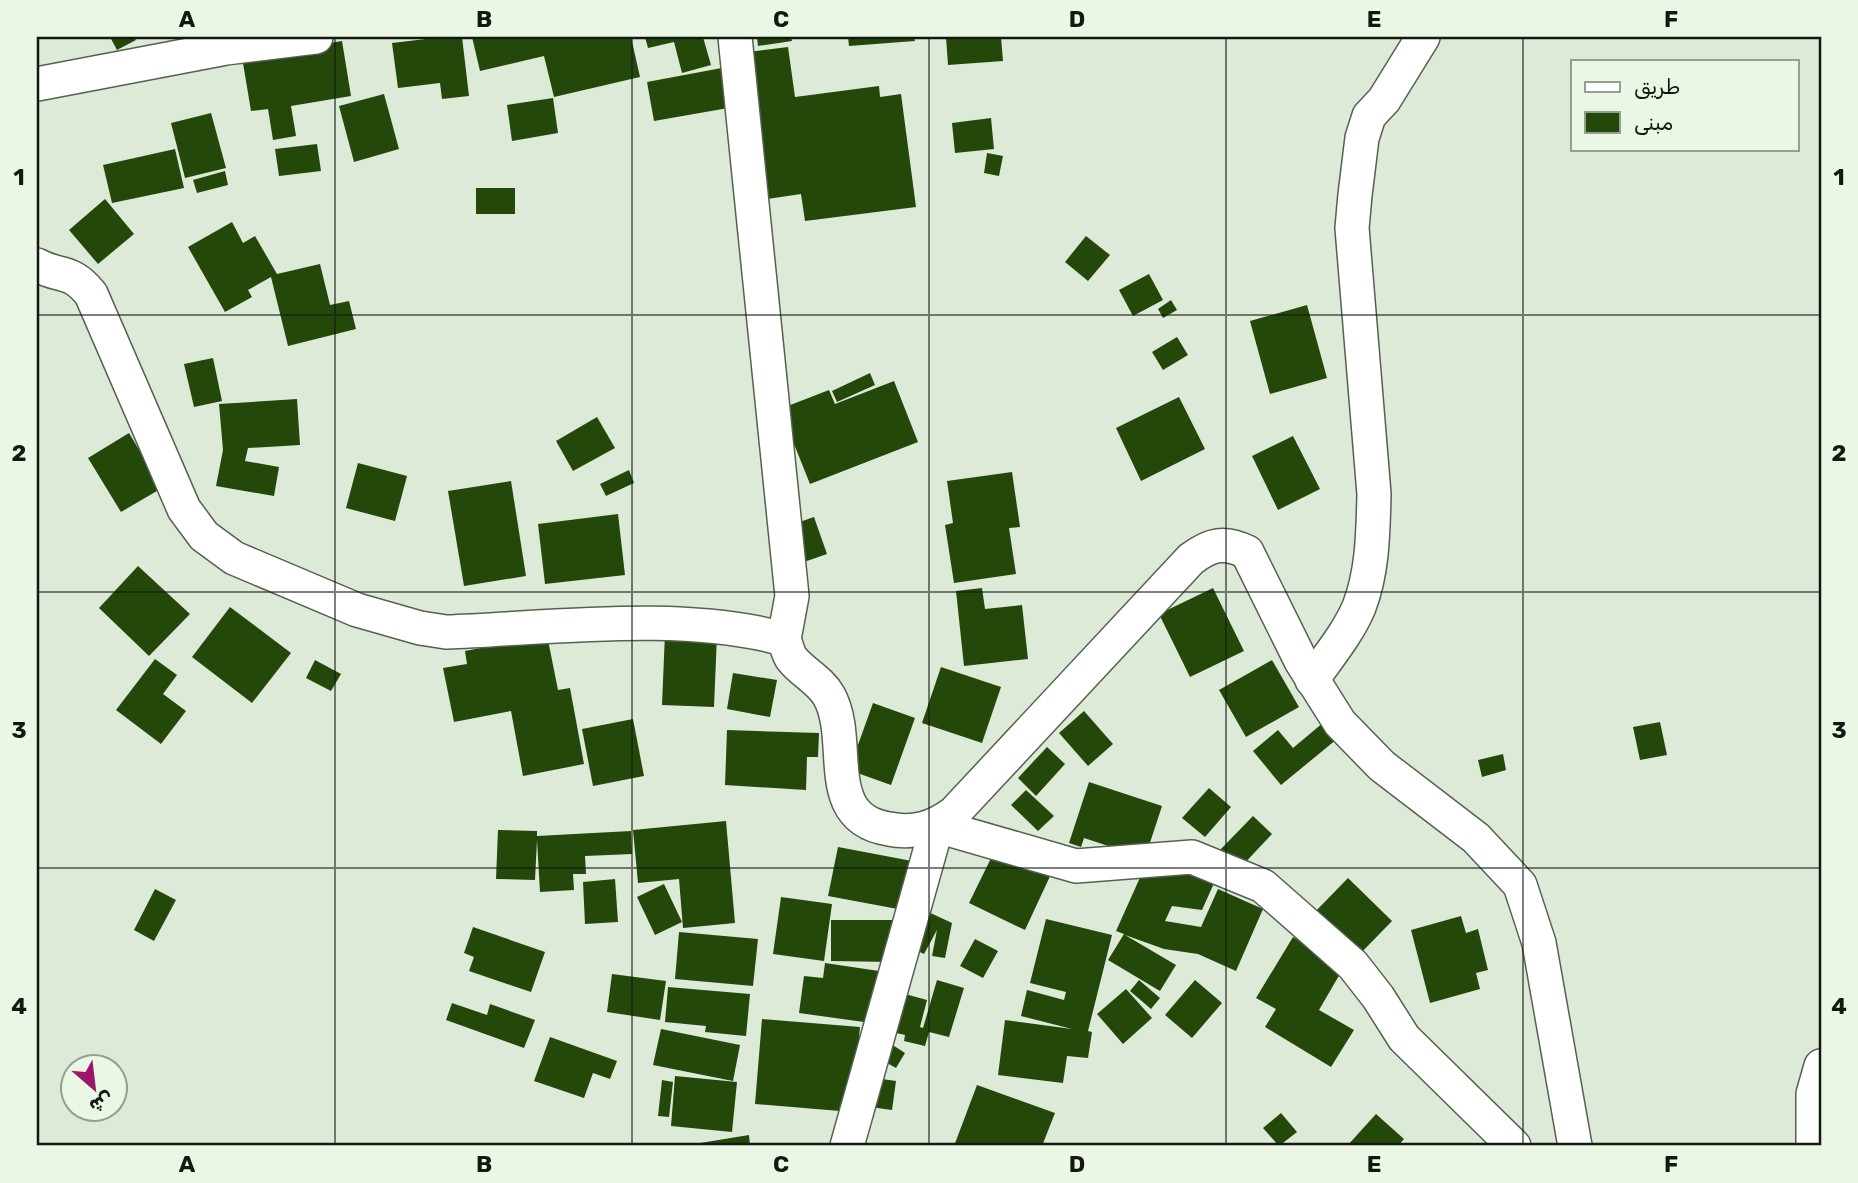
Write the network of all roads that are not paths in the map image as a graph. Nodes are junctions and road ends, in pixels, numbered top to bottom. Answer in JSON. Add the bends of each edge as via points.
{"nodes":[{"id":1,"x":316,"y":37,"type":"edge"},
{"id":2,"x":735,"y":37,"type":"edge"},
{"id":3,"x":1423,"y":37,"type":"edge"},
{"id":4,"x":226,"y":42,"type":"edge"},
{"id":5,"x":37,"y":84,"type":"edge"},
{"id":6,"x":37,"y":265,"type":"edge"},
{"id":7,"x":784,"y":639,"type":"junction"},
{"id":8,"x":1312,"y":680,"type":"junction"},
{"id":9,"x":937,"y":826,"type":"junction"},
{"id":10,"x":1821,"y":1066,"type":"edge"},
{"id":11,"x":847,"y":1146,"type":"edge"},
{"id":12,"x":1514,"y":1146,"type":"edge"},
{"id":13,"x":1575,"y":1146,"type":"edge"},
{"id":14,"x":1813,"y":1146,"type":"edge"}],
"edges":[{"from":1,"to":4,"type":"street"},
{"from":2,"to":7,"type":"street","via":[[792,596]]},
{"from":3,"to":8,"type":"street","via":[[1369,116],[1362,138],[1352,228],[1374,494],[1373,535],[1359,607]]},
{"from":4,"to":5,"type":"street"},
{"from":6,"to":7,"type":"street","via":[[63,271],[91,294],[184,509],[204,536],[234,558],[357,610],[446,632],[695,623],[749,629]]},
{"from":7,"to":9,"type":"street","via":[[791,658],[830,697],[841,736],[843,791],[852,808],[881,828],[901,831]]},
{"from":8,"to":9,"type":"street","via":[[1247,552],[1233,545],[1206,547]]},
{"from":8,"to":13,"type":"street","via":[[1340,723],[1382,766],[1476,838],[1520,885],[1539,943]]},
{"from":9,"to":11,"type":"street"},
{"from":9,"to":12,"type":"street","via":[[1076,866],[1192,857],[1263,886],[1353,965],[1404,1038]]},
{"from":10,"to":14,"type":"street","via":[[1813,1094]]}]}
